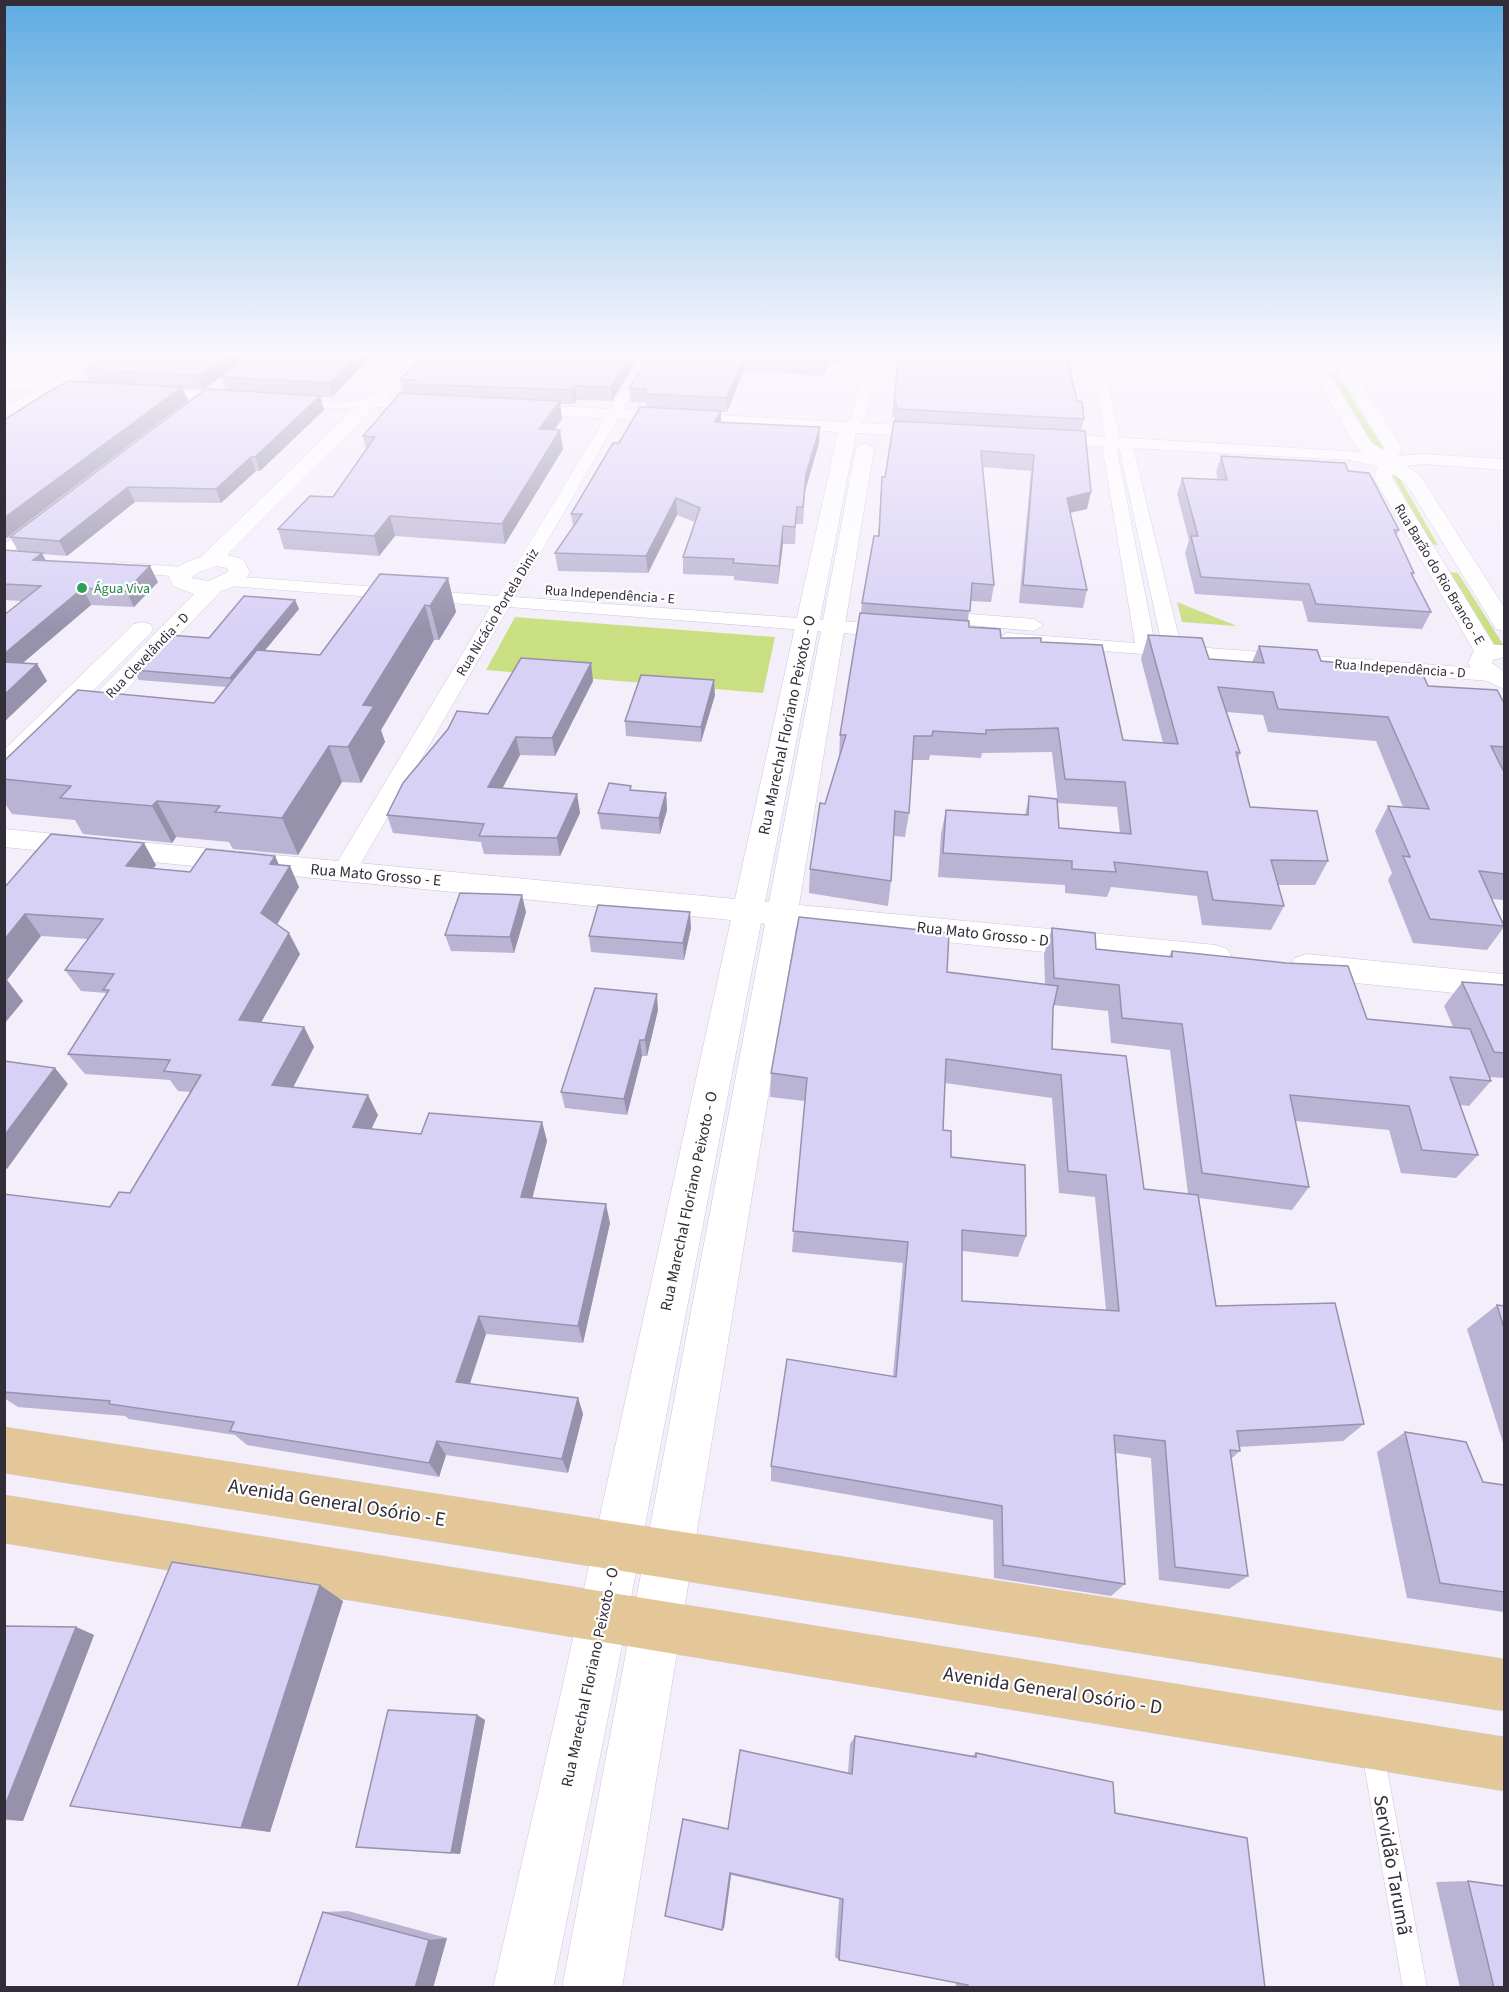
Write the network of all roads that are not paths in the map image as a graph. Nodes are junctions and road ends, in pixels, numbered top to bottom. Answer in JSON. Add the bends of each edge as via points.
{"nodes":[{"id":1,"x":1117,"y":445,"type":"edge"},
{"id":2,"x":330,"y":446,"type":"edge"},
{"id":3,"x":338,"y":446,"type":"edge"},
{"id":4,"x":595,"y":446,"type":"edge"},
{"id":5,"x":854,"y":446,"type":"edge"},
{"id":6,"x":1117,"y":446,"type":"edge"},
{"id":7,"x":1130,"y":446,"type":"edge"},
{"id":8,"x":1365,"y":446,"type":"edge"},
{"id":9,"x":1392,"y":446,"type":"edge"},
{"id":10,"x":1387,"y":462,"type":"junction"},
{"id":11,"x":1504,"y":464,"type":"edge"},
{"id":12,"x":1504,"y":473,"type":"edge"},
{"id":13,"x":60,"y":509,"type":"edge"},
{"id":14,"x":1125,"y":533,"type":"junction"},
{"id":15,"x":1147,"y":535,"type":"junction"},
{"id":16,"x":4,"y":552,"type":"edge"},
{"id":17,"x":4,"y":559,"type":"edge"},
{"id":18,"x":1430,"y":559,"type":"junction"},
{"id":19,"x":27,"y":561,"type":"edge"},
{"id":20,"x":209,"y":561,"type":"junction"},
{"id":21,"x":1465,"y":561,"type":"junction"},
{"id":22,"x":94,"y":566,"type":"edge"},
{"id":23,"x":230,"y":574,"type":"junction"},
{"id":24,"x":184,"y":579,"type":"junction"},
{"id":25,"x":508,"y":594,"type":"junction"},
{"id":26,"x":822,"y":617,"type":"junction"},
{"id":27,"x":1504,"y":624,"type":"edge"},
{"id":28,"x":1035,"y":633,"type":"junction"},
{"id":29,"x":1144,"y":641,"type":"junction"},
{"id":30,"x":1171,"y":643,"type":"junction"},
{"id":31,"x":107,"y":663,"type":"junction"},
{"id":32,"x":1493,"y":663,"type":"edge"},
{"id":33,"x":136,"y":666,"type":"junction"},
{"id":34,"x":62,"y":742,"type":"edge"},
{"id":35,"x":4,"y":765,"type":"edge"},
{"id":36,"x":4,"y":838,"type":"edge"},
{"id":37,"x":344,"y":871,"type":"junction"},
{"id":38,"x":748,"y":910,"type":"junction"},
{"id":39,"x":783,"y":913,"type":"junction"},
{"id":40,"x":1244,"y":960,"type":"edge"},
{"id":41,"x":1280,"y":963,"type":"edge"},
{"id":42,"x":1504,"y":986,"type":"edge"},
{"id":43,"x":696,"y":1160,"type":"junction"},
{"id":44,"x":738,"y":1165,"type":"junction"},
{"id":45,"x":4,"y":1450,"type":"edge"},
{"id":46,"x":4,"y":1519,"type":"edge"},
{"id":47,"x":617,"y":1546,"type":"junction"},
{"id":48,"x":669,"y":1554,"type":"junction"},
{"id":49,"x":602,"y":1616,"type":"junction"},
{"id":50,"x":656,"y":1625,"type":"junction"},
{"id":51,"x":1504,"y":1685,"type":"edge"},
{"id":52,"x":1371,"y":1742,"type":"junction"},
{"id":53,"x":1504,"y":1764,"type":"edge"},
{"id":54,"x":523,"y":1988,"type":"edge"},
{"id":55,"x":592,"y":1988,"type":"edge"},
{"id":56,"x":1415,"y":1988,"type":"edge"}],
"edges":[{"from":1,"to":14,"type":"street"},
{"from":2,"to":20,"type":"street","name":"Rua Clevelândia - D"},
{"from":3,"to":23,"type":"street","name":"Rua Clevelândia - D"},
{"from":4,"to":25,"type":"street","name":"Rua Nicácio Portela Diniz"},
{"from":5,"to":26,"type":"street","name":"Rua Marechal Floriano Peixoto - O"},
{"from":6,"to":15,"type":"street"},
{"from":7,"to":10,"type":"street","via":[[1354,465]]},
{"from":8,"to":10,"type":"street","name":"Rua Barão do Rio Branco - E"},
{"from":9,"to":10,"type":"street","name":"Rua Barão do Rio Branco - E"},
{"from":10,"to":11,"type":"street","via":[[1424,459]]},
{"from":10,"to":12,"type":"street"},
{"from":10,"to":18,"type":"street","name":"Rua Barão do Rio Branco - E","via":[[1383,478]]},
{"from":10,"to":21,"type":"street","name":"Rua Barão do Rio Branco - E","via":[[1413,479]]},
{"from":13,"to":16,"type":"street"},
{"from":14,"to":15,"type":"street"},
{"from":14,"to":29,"type":"street"},
{"from":15,"to":30,"type":"street"},
{"from":17,"to":19,"type":"street"},
{"from":18,"to":21,"type":"street"},
{"from":18,"to":32,"type":"street","name":"Rua Barão do Rio Branco - E"},
{"from":20,"to":23,"type":"street"},
{"from":20,"to":24,"type":"street","via":[[191,567]]},
{"from":21,"to":27,"type":"street","name":"Rua Barão do Rio Branco - E"},
{"from":22,"to":24,"type":"street"},
{"from":23,"to":24,"type":"street","via":[[198,588]]},
{"from":23,"to":25,"type":"street","name":"Rua Independência - E"},
{"from":23,"to":33,"type":"street","name":"Rua Clevelândia - D"},
{"from":24,"to":31,"type":"street","name":"Rua Clevelândia - D"},
{"from":25,"to":26,"type":"street","name":"Rua Independência - E"},
{"from":25,"to":37,"type":"street","name":"Rua Nicácio Portela Diniz"},
{"from":26,"to":28,"type":"street","name":"Rua Independência - D"},
{"from":26,"to":28,"type":"street","name":"Rua Independência - D","via":[[912,616]]},
{"from":26,"to":38,"type":"street","name":"Rua Marechal Floriano Peixoto - O"},
{"from":26,"to":39,"type":"street","name":"Rua Marechal Floriano Peixoto - O"},
{"from":28,"to":29,"type":"street","name":"Rua Independência - D"},
{"from":29,"to":30,"type":"street","name":"Rua Independência - D"},
{"from":30,"to":32,"type":"street","name":"Rua Independência - D"},
{"from":31,"to":33,"type":"street"},
{"from":31,"to":35,"type":"street","name":"Rua Clevelândia - D"},
{"from":33,"to":34,"type":"street","name":"Rua Clevelândia - D"},
{"from":36,"to":37,"type":"street","name":"Rua Mato Grosso - E"},
{"from":37,"to":38,"type":"street","name":"Rua Mato Grosso - E"},
{"from":38,"to":39,"type":"street","name":"Rua Mato Grosso - D"},
{"from":38,"to":43,"type":"street","name":"Rua Marechal Floriano Peixoto - O"},
{"from":39,"to":40,"type":"street","name":"Rua Mato Grosso - D"},
{"from":39,"to":44,"type":"street","name":"Rua Marechal Floriano Peixoto - O"},
{"from":41,"to":42,"type":"street"},
{"from":43,"to":44,"type":"street"},
{"from":43,"to":47,"type":"street","name":"Rua Marechal Floriano Peixoto - O"},
{"from":44,"to":48,"type":"street","name":"Rua Marechal Floriano Peixoto - O"},
{"from":45,"to":47,"type":"main road","name":"Avenida General Osório - E"},
{"from":46,"to":49,"type":"main road"},
{"from":47,"to":48,"type":"main road","name":"Avenida General Osório - E"},
{"from":47,"to":49,"type":"street","name":"Rua Marechal Floriano Peixoto - O"},
{"from":48,"to":50,"type":"street","name":"Rua Marechal Floriano Peixoto - O"},
{"from":48,"to":51,"type":"main road"},
{"from":49,"to":50,"type":"main road","name":"Avenida General Osório - D"},
{"from":49,"to":54,"type":"street","name":"Rua Marechal Floriano Peixoto - O"},
{"from":50,"to":52,"type":"main road","name":"Avenida General Osório - D"},
{"from":50,"to":55,"type":"street","name":"Rua Marechal Floriano Peixoto - O"},
{"from":52,"to":53,"type":"main road","name":"Avenida General Osório - D"},
{"from":52,"to":56,"type":"lane","name":"Servidão Tarumã"}]}
